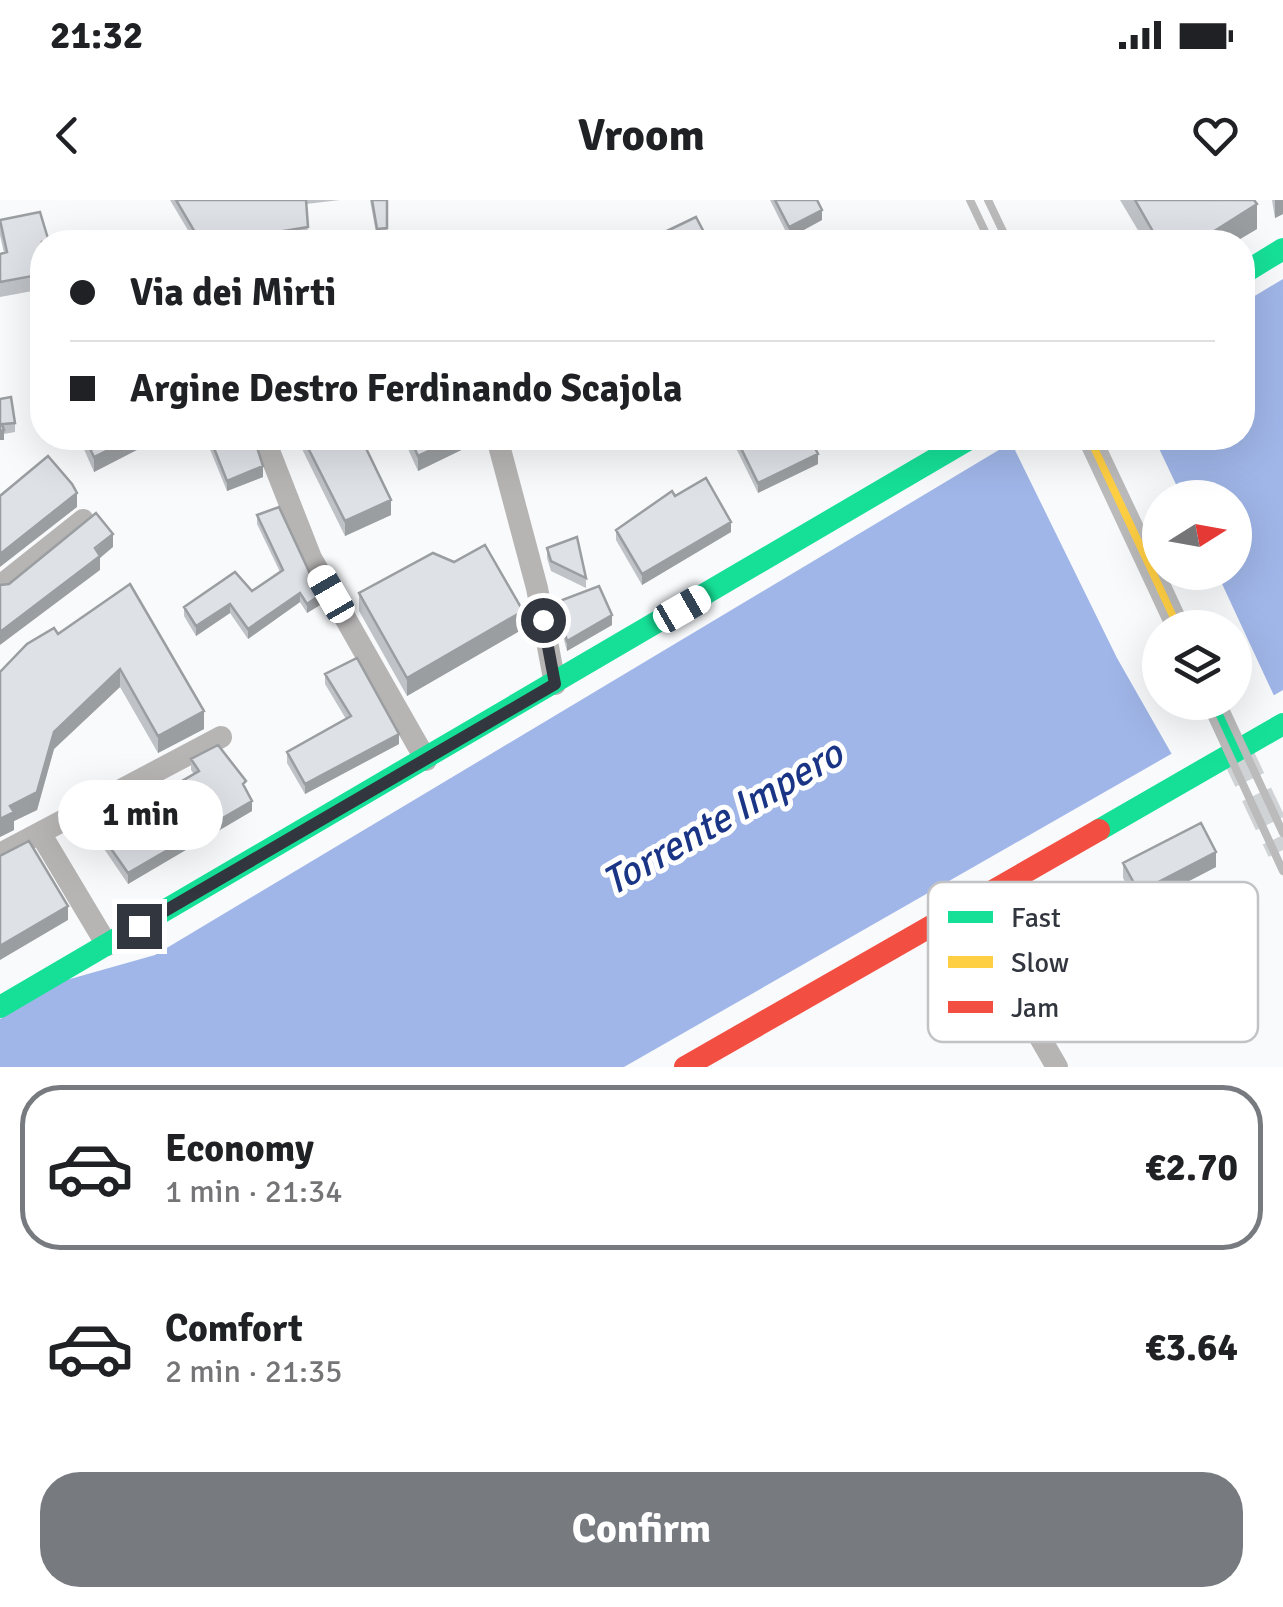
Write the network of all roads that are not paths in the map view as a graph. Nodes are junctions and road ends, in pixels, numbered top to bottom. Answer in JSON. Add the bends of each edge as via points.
{"nodes":[{"id":1,"x":1283,"y":250,"type":"edge"},
{"id":2,"x":1255,"y":266,"type":"edge"},
{"id":3,"x":269,"y":450,"type":"edge"},
{"id":4,"x":500,"y":450,"type":"edge"},
{"id":5,"x":952,"y":450,"type":"edge"},
{"id":6,"x":1096,"y":450,"type":"edge"},
{"id":7,"x":84,"y":520,"type":"edge"},
{"id":8,"x":0,"y":586,"type":"edge"},
{"id":9,"x":1170,"y":610,"type":"edge"},
{"id":10,"x":555,"y":684,"type":"junction"},
{"id":11,"x":1221,"y":720,"type":"edge"},
{"id":12,"x":1283,"y":724,"type":"edge"},
{"id":13,"x":221,"y":737,"type":"dead end"},
{"id":14,"x":1236,"y":751,"type":"tunnel mouth"},
{"id":15,"x":426,"y":760,"type":"junction"},
{"id":16,"x":40,"y":832,"type":"junction"},
{"id":17,"x":0,"y":854,"type":"edge"},
{"id":18,"x":1010,"y":882,"type":"edge"},
{"id":19,"x":928,"y":929,"type":"edge"},
{"id":20,"x":108,"y":945,"type":"junction"},
{"id":21,"x":0,"y":1007,"type":"edge"},
{"id":22,"x":1043,"y":1042,"type":"edge"},
{"id":23,"x":685,"y":1067,"type":"edge"},
{"id":24,"x":1057,"y":1067,"type":"edge"}],
"edges":[{"from":1,"to":2,"type":"main road"},
{"from":3,"to":15,"type":"street","via":[[311,558]]},
{"from":4,"to":10,"type":"street","via":[[538,588]]},
{"from":5,"to":10,"type":"main road"},
{"from":6,"to":9,"type":"main road"},
{"from":7,"to":8,"type":"street"},
{"from":10,"to":15,"type":"main road"},
{"from":11,"to":14,"type":"main road"},
{"from":12,"to":18,"type":"main road"},
{"from":13,"to":16,"type":"street"},
{"from":15,"to":20,"type":"main road"},
{"from":16,"to":17,"type":"street"},
{"from":16,"to":20,"type":"street"},
{"from":19,"to":23,"type":"main road"},
{"from":20,"to":21,"type":"main road"},
{"from":22,"to":24,"type":"street"}]}
